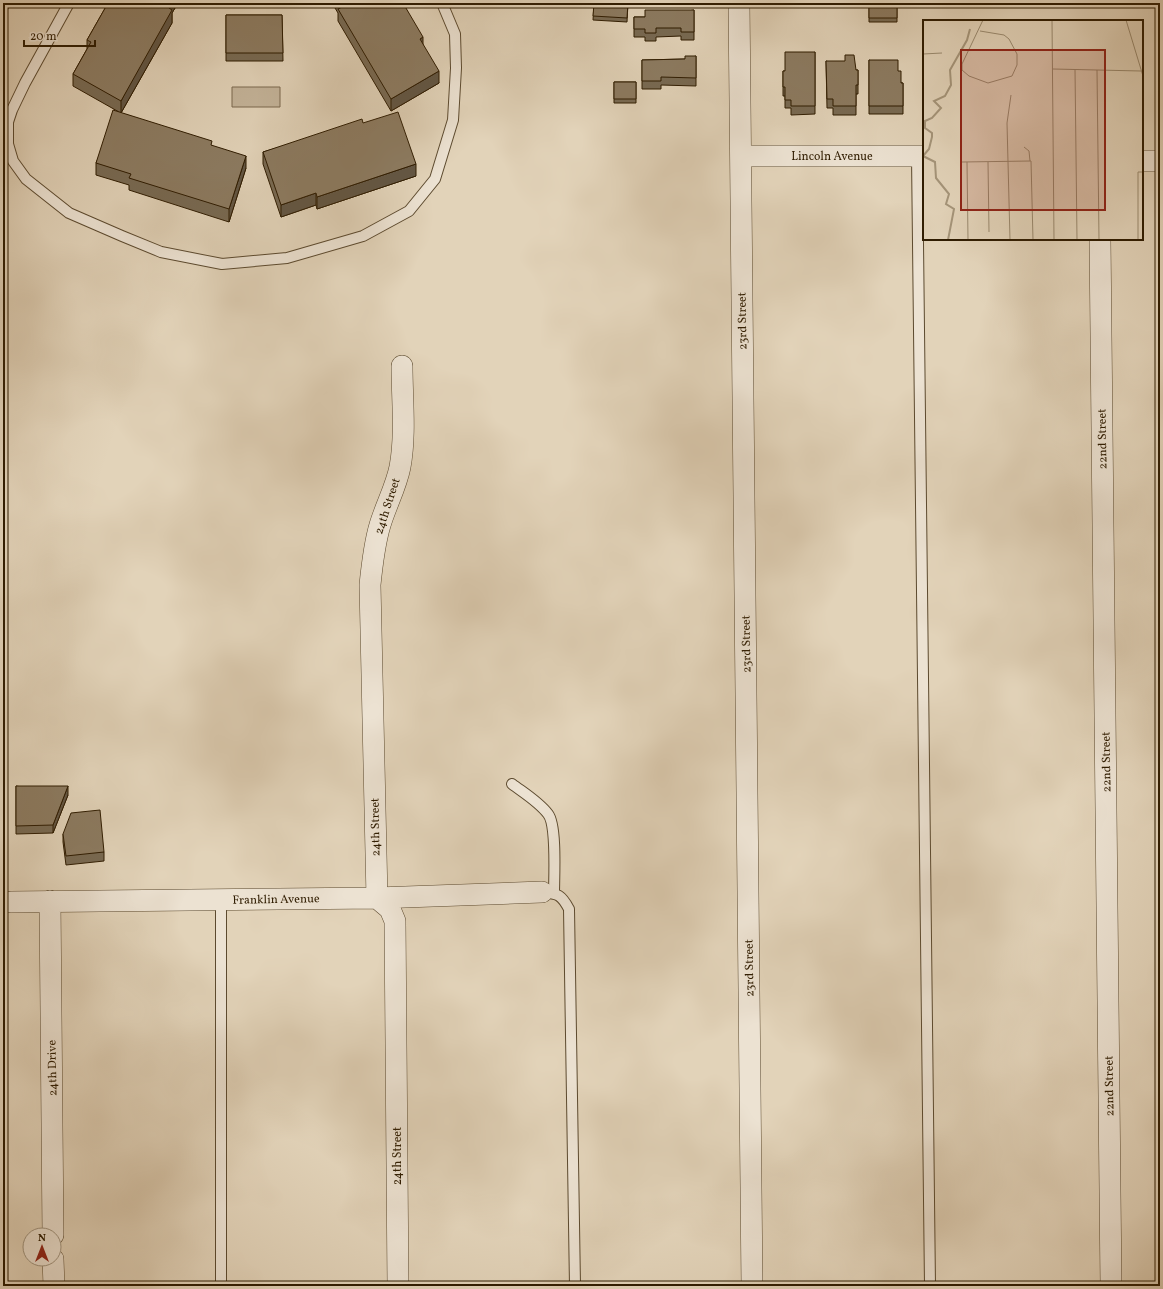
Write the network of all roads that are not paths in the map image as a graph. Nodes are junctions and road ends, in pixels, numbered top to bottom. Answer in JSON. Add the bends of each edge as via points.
{"nodes":[{"id":1,"x":69,"y":3,"type":"edge"},
{"id":2,"x":442,"y":3,"type":"edge"},
{"id":3,"x":739,"y":3,"type":"edge"},
{"id":4,"x":741,"y":156,"type":"junction"},
{"id":5,"x":920,"y":156,"type":"edge"},
{"id":6,"x":1143,"y":161,"type":"edge"},
{"id":7,"x":1160,"y":161,"type":"edge"},
{"id":8,"x":1100,"y":240,"type":"edge"},
{"id":9,"x":402,"y":366,"type":"dead end"},
{"id":10,"x":512,"y":784,"type":"dead end"},
{"id":11,"x":548,"y":893,"type":"junction"},
{"id":12,"x":377,"y":898,"type":"junction"},
{"id":13,"x":221,"y":900,"type":"junction"},
{"id":14,"x":50,"y":901,"type":"junction"},
{"id":15,"x":11,"y":902,"type":"dead end"},
{"id":16,"x":53,"y":1227,"type":"edge"},
{"id":17,"x":53,"y":1267,"type":"edge"},
{"id":18,"x":54,"y":1286,"type":"edge"},
{"id":19,"x":222,"y":1286,"type":"edge"},
{"id":20,"x":398,"y":1286,"type":"edge"},
{"id":21,"x":575,"y":1286,"type":"edge"},
{"id":22,"x":752,"y":1286,"type":"edge"},
{"id":23,"x":930,"y":1286,"type":"edge"},
{"id":24,"x":1111,"y":1286,"type":"edge"}],
"edges":[{"from":1,"to":2,"type":"lane","via":[[12,110],[8,122],[8,144],[13,161],[26,179],[69,213],[161,252],[222,264],[287,258],[363,236],[409,211],[435,179],[453,120],[455,34]]},
{"from":3,"to":4,"type":"street","name":"23rd Street"},
{"from":4,"to":5,"type":"street","name":"Lincoln Avenue"},
{"from":4,"to":22,"type":"street","name":"23rd Street"},
{"from":5,"to":23,"type":"lane"},
{"from":6,"to":7,"type":"street"},
{"from":8,"to":24,"type":"street","name":"22nd Street"},
{"from":9,"to":12,"type":"street","name":"24th Street","via":[[403,434],[400,467],[380,524],[373,553],[370,585]]},
{"from":10,"to":11,"type":"lane","via":[[549,815],[553,834]]},
{"from":11,"to":12,"type":"street","name":"Franklin Avenue"},
{"from":11,"to":21,"type":"lane","via":[[563,898],[569,909]]},
{"from":12,"to":13,"type":"street","name":"Franklin Avenue"},
{"from":12,"to":20,"type":"street","name":"24th Street","via":[[390,910],[395,921]]},
{"from":13,"to":14,"type":"street","name":"Franklin Avenue"},
{"from":13,"to":19,"type":"lane"},
{"from":14,"to":15,"type":"street","name":"Franklin Avenue"},
{"from":14,"to":16,"type":"street","name":"24th Drive"},
{"from":17,"to":18,"type":"street"}]}
